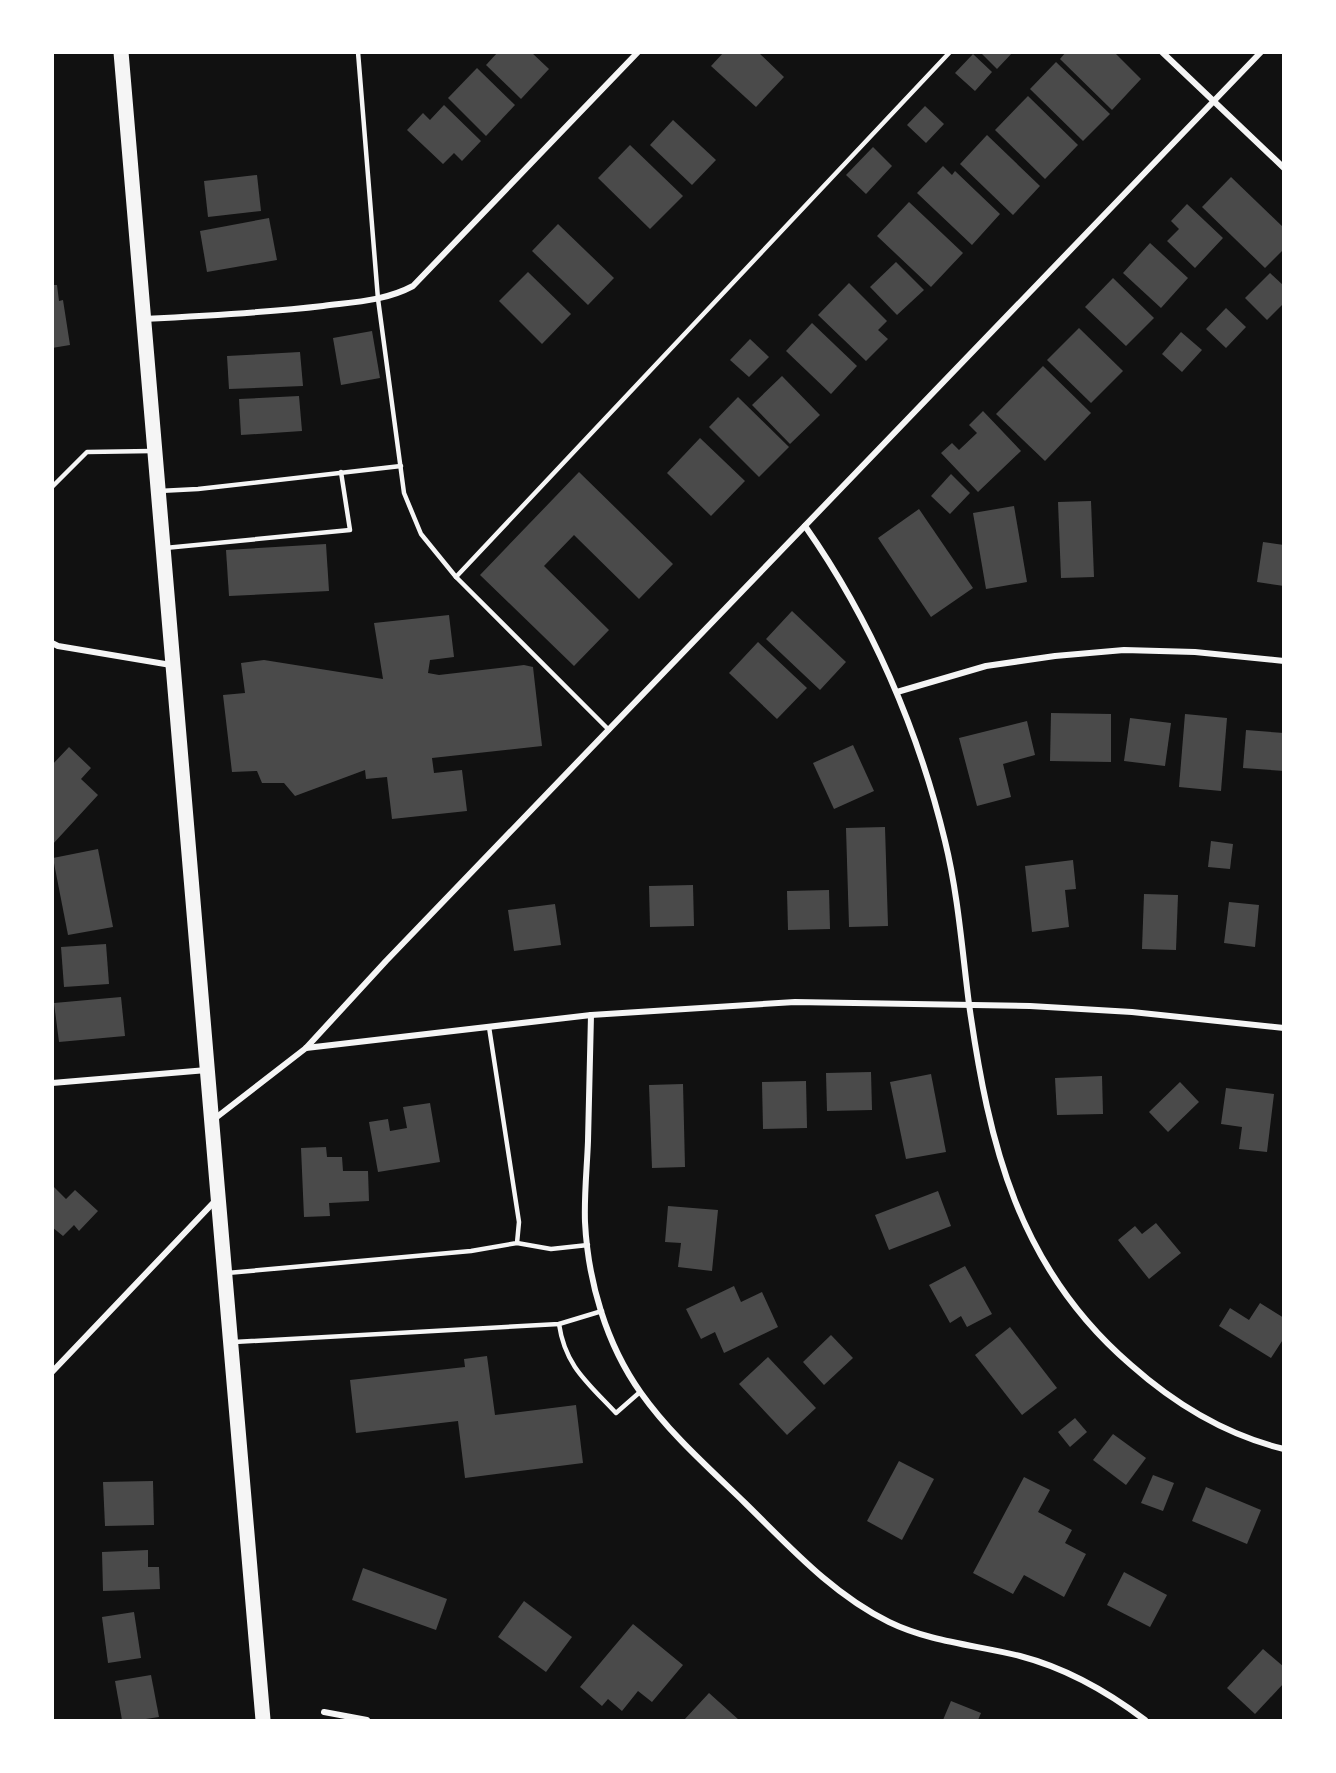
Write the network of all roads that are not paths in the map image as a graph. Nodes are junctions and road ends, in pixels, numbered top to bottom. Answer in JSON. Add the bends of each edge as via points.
{"nodes":[{"id":1,"x":121,"y":52,"type":"edge"},
{"id":2,"x":358,"y":52,"type":"edge"},
{"id":3,"x":638,"y":52,"type":"edge"},
{"id":4,"x":950,"y":52,"type":"edge"},
{"id":5,"x":1162,"y":52,"type":"edge"},
{"id":6,"x":1261,"y":52,"type":"edge"},
{"id":7,"x":1215,"y":101,"type":"junction"},
{"id":8,"x":1284,"y":168,"type":"edge"},
{"id":9,"x":378,"y":299,"type":"junction"},
{"id":10,"x":142,"y":319,"type":"junction"},
{"id":11,"x":153,"y":451,"type":"junction"},
{"id":12,"x":401,"y":466,"type":"junction"},
{"id":13,"x":341,"y":472,"type":"junction"},
{"id":14,"x":52,"y":487,"type":"edge"},
{"id":15,"x":156,"y":492,"type":"junction"},
{"id":16,"x":805,"y":526,"type":"junction"},
{"id":17,"x":163,"y":548,"type":"junction"},
{"id":18,"x":456,"y":577,"type":"junction"},
{"id":19,"x":52,"y":643,"type":"edge"},
{"id":20,"x":1284,"y":662,"type":"edge"},
{"id":21,"x":171,"y":666,"type":"junction"},
{"id":22,"x":897,"y":692,"type":"junction"},
{"id":23,"x":609,"y":730,"type":"junction"},
{"id":24,"x":969,"y":1005,"type":"junction"},
{"id":25,"x":591,"y":1015,"type":"junction"},
{"id":26,"x":489,"y":1027,"type":"junction"},
{"id":27,"x":1284,"y":1028,"type":"edge"},
{"id":28,"x":306,"y":1048,"type":"junction"},
{"id":29,"x":208,"y":1070,"type":"junction"},
{"id":30,"x":52,"y":1083,"type":"edge"},
{"id":31,"x":212,"y":1121,"type":"junction"},
{"id":32,"x":218,"y":1197,"type":"junction"},
{"id":33,"x":517,"y":1243,"type":"junction"},
{"id":34,"x":588,"y":1245,"type":"junction"},
{"id":35,"x":225,"y":1273,"type":"junction"},
{"id":36,"x":602,"y":1311,"type":"junction"},
{"id":37,"x":560,"y":1324,"type":"junction"},
{"id":38,"x":231,"y":1342,"type":"junction"},
{"id":39,"x":52,"y":1372,"type":"edge"},
{"id":40,"x":640,"y":1392,"type":"junction"},
{"id":41,"x":1284,"y":1449,"type":"edge"},
{"id":42,"x":324,"y":1712,"type":"dead end"},
{"id":43,"x":263,"y":1720,"type":"edge"},
{"id":44,"x":367,"y":1720,"type":"edge"},
{"id":45,"x":1145,"y":1720,"type":"edge"}],
"edges":[{"from":1,"to":10,"type":"main road"},
{"from":2,"to":9,"type":"lane"},
{"from":3,"to":9,"type":"street","via":[[413,286]]},
{"from":4,"to":18,"type":"lane"},
{"from":5,"to":7,"type":"street"},
{"from":6,"to":7,"type":"street"},
{"from":7,"to":8,"type":"street"},
{"from":7,"to":16,"type":"street"},
{"from":9,"to":10,"type":"street"},
{"from":9,"to":12,"type":"lane"},
{"from":10,"to":11,"type":"main road"},
{"from":11,"to":14,"type":"lane","via":[[87,452]]},
{"from":11,"to":15,"type":"main road"},
{"from":12,"to":13,"type":"lane"},
{"from":12,"to":18,"type":"lane","via":[[404,493],[421,534]]},
{"from":13,"to":15,"type":"lane"},
{"from":13,"to":17,"type":"lane","via":[[350,530]]},
{"from":15,"to":17,"type":"main road"},
{"from":16,"to":22,"type":"street","via":[[850,597]]},
{"from":16,"to":23,"type":"street"},
{"from":17,"to":21,"type":"main road"},
{"from":18,"to":23,"type":"lane"},
{"from":19,"to":21,"type":"street"},
{"from":20,"to":22,"type":"street","via":[[1195,652],[1124,650],[986,666]]},
{"from":21,"to":29,"type":"main road"},
{"from":22,"to":24,"type":"street","via":[[945,841]]},
{"from":23,"to":28,"type":"street"},
{"from":24,"to":25,"type":"street","via":[[795,1002]]},
{"from":24,"to":27,"type":"street","via":[[1132,1012]]},
{"from":24,"to":41,"type":"street","via":[[986,1109],[1003,1169],[1027,1232],[1061,1288],[1109,1346],[1153,1385],[1221,1426]]},
{"from":25,"to":26,"type":"street"},
{"from":25,"to":34,"type":"street","via":[[585,1221]]},
{"from":26,"to":28,"type":"street"},
{"from":26,"to":33,"type":"lane","via":[[519,1222]]},
{"from":28,"to":31,"type":"street"},
{"from":29,"to":30,"type":"street"},
{"from":29,"to":31,"type":"main road"},
{"from":31,"to":32,"type":"main road"},
{"from":32,"to":35,"type":"main road"},
{"from":32,"to":39,"type":"street"},
{"from":33,"to":34,"type":"lane","via":[[551,1249]]},
{"from":33,"to":35,"type":"lane","via":[[471,1251]]},
{"from":34,"to":36,"type":"street"},
{"from":35,"to":38,"type":"main road"},
{"from":36,"to":37,"type":"lane"},
{"from":36,"to":40,"type":"street","via":[[618,1353]]},
{"from":37,"to":38,"type":"lane"},
{"from":37,"to":40,"type":"lane","via":[[562,1345],[576,1371],[616,1413]]},
{"from":38,"to":43,"type":"main road"},
{"from":40,"to":45,"type":"street","via":[[674,1434],[799,1556],[862,1607],[920,1635],[1051,1666],[1100,1690]]},
{"from":42,"to":44,"type":"street"}]}
